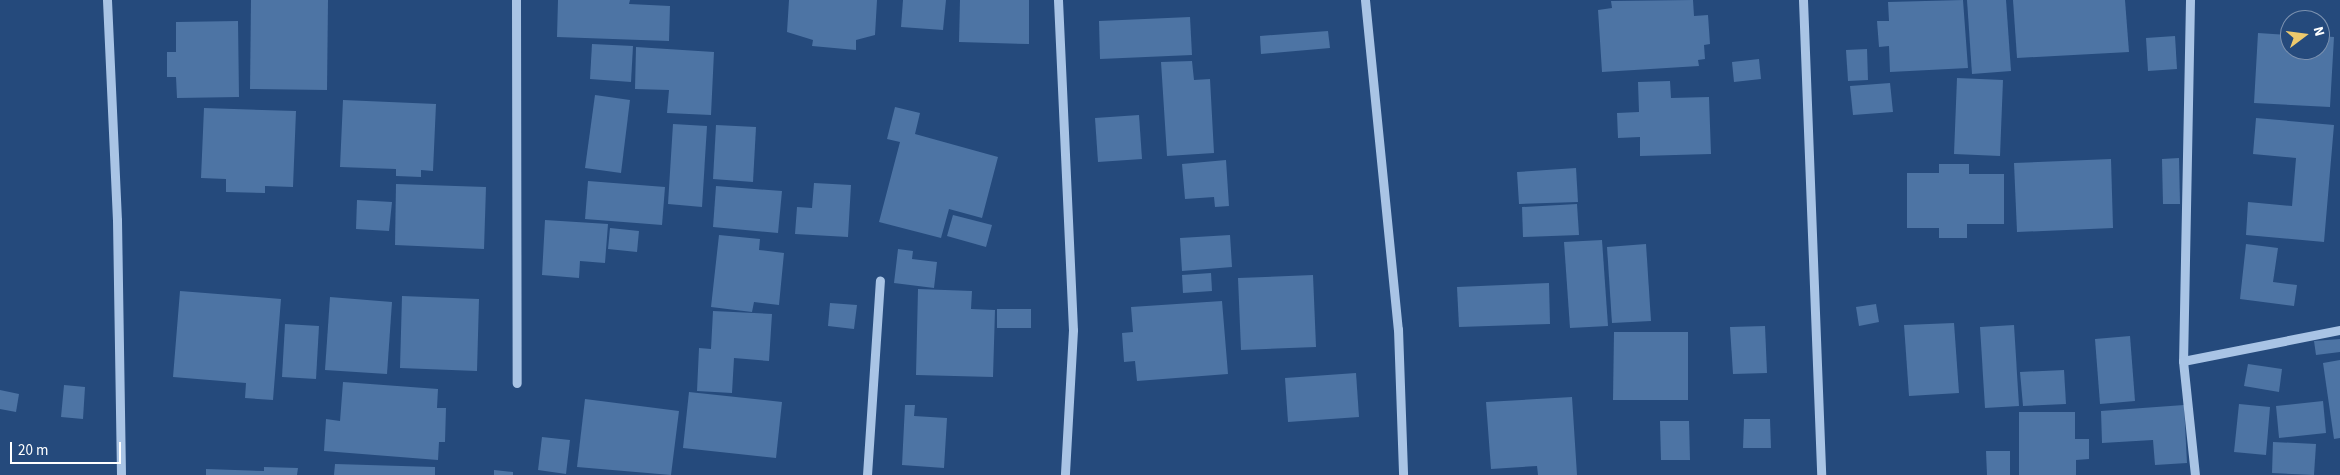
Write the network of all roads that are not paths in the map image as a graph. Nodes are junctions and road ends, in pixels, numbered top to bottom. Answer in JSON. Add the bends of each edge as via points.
{"nodes":[{"id":1,"x":107,"y":0,"type":"edge"},
{"id":2,"x":516,"y":0,"type":"edge"},
{"id":3,"x":1058,"y":0,"type":"edge"},
{"id":4,"x":1365,"y":0,"type":"edge"},
{"id":5,"x":1803,"y":0,"type":"edge"},
{"id":6,"x":2190,"y":0,"type":"edge"},
{"id":7,"x":880,"y":280,"type":"dead end"},
{"id":8,"x":2340,"y":330,"type":"edge"},
{"id":9,"x":2183,"y":361,"type":"junction"},
{"id":10,"x":517,"y":383,"type":"dead end"},
{"id":11,"x":121,"y":475,"type":"edge"},
{"id":12,"x":867,"y":475,"type":"edge"},
{"id":13,"x":1065,"y":475,"type":"edge"},
{"id":14,"x":1403,"y":475,"type":"edge"},
{"id":15,"x":1821,"y":475,"type":"edge"},
{"id":16,"x":2195,"y":475,"type":"edge"}],
"edges":[{"from":1,"to":11,"type":"street","via":[[117,220]]},
{"from":2,"to":10,"type":"street"},
{"from":3,"to":13,"type":"street","via":[[1072,330]]},
{"from":4,"to":14,"type":"street","via":[[1398,329]]},
{"from":5,"to":15,"type":"street"},
{"from":6,"to":9,"type":"street"},
{"from":7,"to":12,"type":"street"},
{"from":8,"to":9,"type":"street"},
{"from":9,"to":16,"type":"street"}]}
